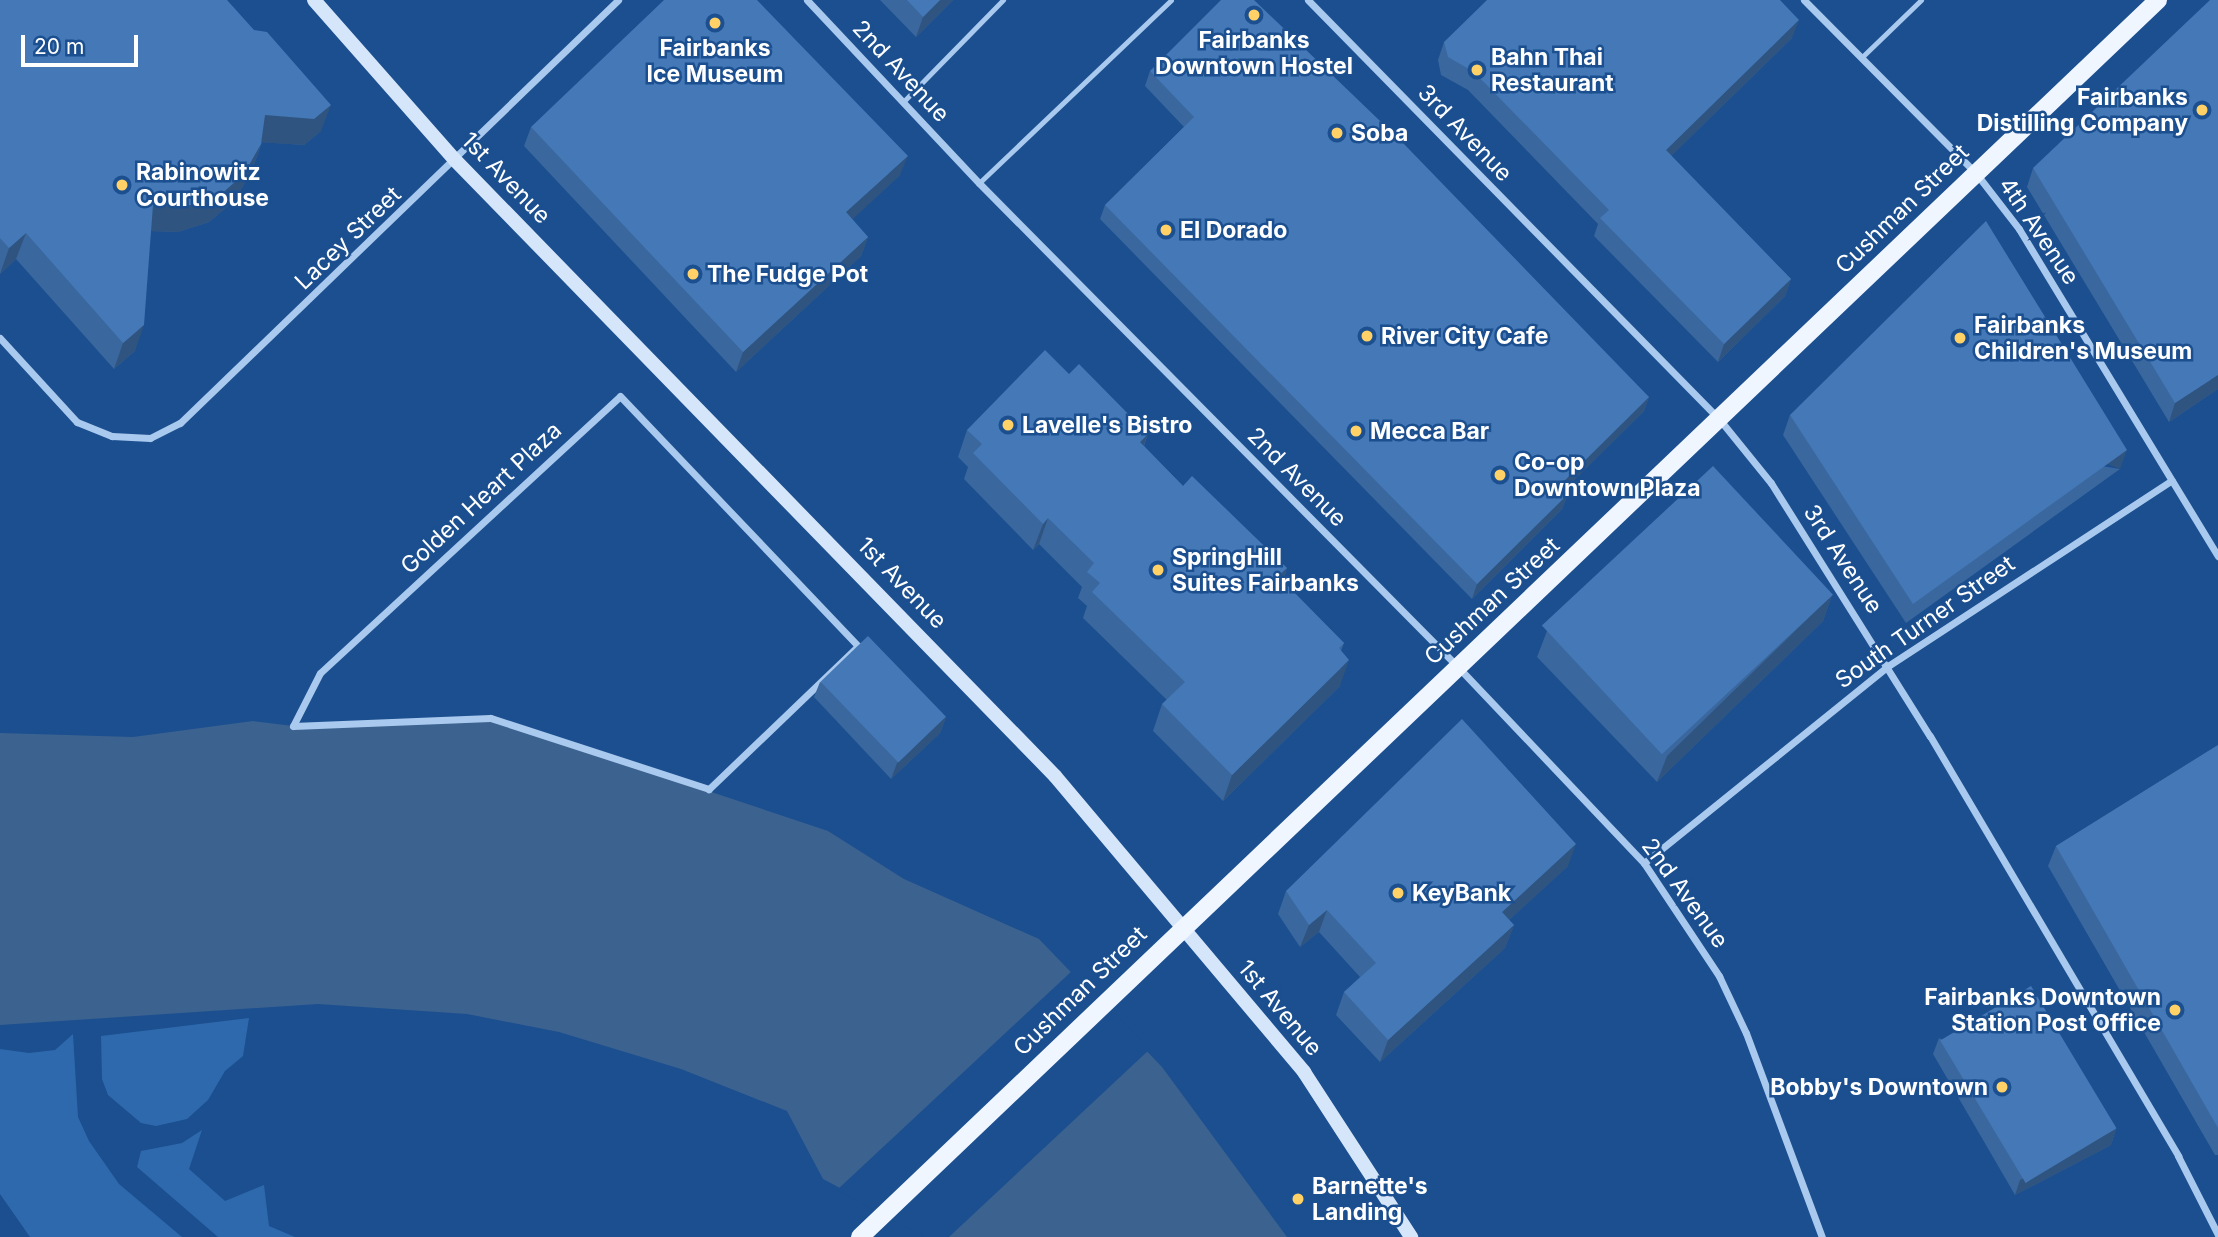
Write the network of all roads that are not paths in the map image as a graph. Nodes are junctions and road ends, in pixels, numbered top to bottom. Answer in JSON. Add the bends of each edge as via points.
{"nodes":[{"id":1,"x":314,"y":0,"type":"edge"},
{"id":2,"x":618,"y":0,"type":"edge"},
{"id":3,"x":807,"y":0,"type":"edge"},
{"id":4,"x":1003,"y":0,"type":"edge"},
{"id":5,"x":1171,"y":0,"type":"edge"},
{"id":6,"x":1308,"y":0,"type":"edge"},
{"id":7,"x":1804,"y":0,"type":"edge"},
{"id":8,"x":1921,"y":0,"type":"edge"},
{"id":9,"x":2158,"y":0,"type":"edge"},
{"id":10,"x":1862,"y":57,"type":"junction"},
{"id":11,"x":904,"y":102,"type":"junction"},
{"id":12,"x":455,"y":159,"type":"junction"},
{"id":13,"x":1975,"y":172,"type":"junction"},
{"id":14,"x":979,"y":183,"type":"junction"},
{"id":15,"x":0,"y":338,"type":"edge"},
{"id":16,"x":1720,"y":420,"type":"junction"},
{"id":17,"x":2172,"y":480,"type":"junction"},
{"id":18,"x":2218,"y":556,"type":"edge"},
{"id":19,"x":1888,"y":666,"type":"junction"},
{"id":20,"x":1458,"y":667,"type":"junction"},
{"id":21,"x":709,"y":789,"type":"joint"},
{"id":22,"x":1644,"y":863,"type":"junction"},
{"id":23,"x":1184,"y":926,"type":"junction"},
{"id":24,"x":2218,"y":1235,"type":"edge"},
{"id":25,"x":860,"y":1237,"type":"edge"},
{"id":26,"x":1412,"y":1237,"type":"edge"},
{"id":27,"x":1822,"y":1237,"type":"edge"}],
"edges":[{"from":1,"to":12,"type":"main road","name":"1st Avenue"},
{"from":2,"to":12,"type":"street","name":"Lacey Street"},
{"from":3,"to":11,"type":"street","name":"2nd Avenue"},
{"from":4,"to":11,"type":"lane"},
{"from":5,"to":14,"type":"lane"},
{"from":6,"to":16,"type":"street","name":"3rd Avenue"},
{"from":7,"to":10,"type":"street","name":"4th Avenue"},
{"from":8,"to":10,"type":"lane"},
{"from":9,"to":13,"type":"main road","name":"Cushman Street"},
{"from":10,"to":13,"type":"street","name":"4th Avenue"},
{"from":11,"to":14,"type":"street","name":"2nd Avenue"},
{"from":12,"to":15,"type":"street","name":"Lacey Street","via":[[180,423],[149,438],[112,436],[77,422]]},
{"from":12,"to":23,"type":"main road","name":"1st Avenue","via":[[1055,776]]},
{"from":13,"to":16,"type":"main road","name":"Cushman Street"},
{"from":13,"to":17,"type":"street","name":"4th Avenue","via":[[2019,229]]},
{"from":14,"to":20,"type":"street","name":"2nd Avenue"},
{"from":16,"to":19,"type":"street","name":"3rd Avenue","via":[[1771,483]]},
{"from":16,"to":20,"type":"main road","name":"Cushman Street"},
{"from":17,"to":18,"type":"street","name":"4th Avenue"},
{"from":17,"to":19,"type":"street","name":"South Turner Street"},
{"from":19,"to":22,"type":"street","name":"South Turner Street"},
{"from":19,"to":24,"type":"street","name":"3rd Avenue","via":[[2178,1156]]},
{"from":20,"to":22,"type":"street","name":"2nd Avenue"},
{"from":20,"to":23,"type":"main road","name":"Cushman Street"},
{"from":21,"to":21,"type":"street","name":"Golden Heart Plaza","via":[[489,718],[293,726],[320,673],[620,396],[858,646]]},
{"from":22,"to":27,"type":"street","name":"2nd Avenue","via":[[1725,988]]},
{"from":23,"to":25,"type":"main road","name":"Cushman Street"},
{"from":23,"to":26,"type":"main road","name":"1st Avenue","via":[[1304,1072]]}]}
